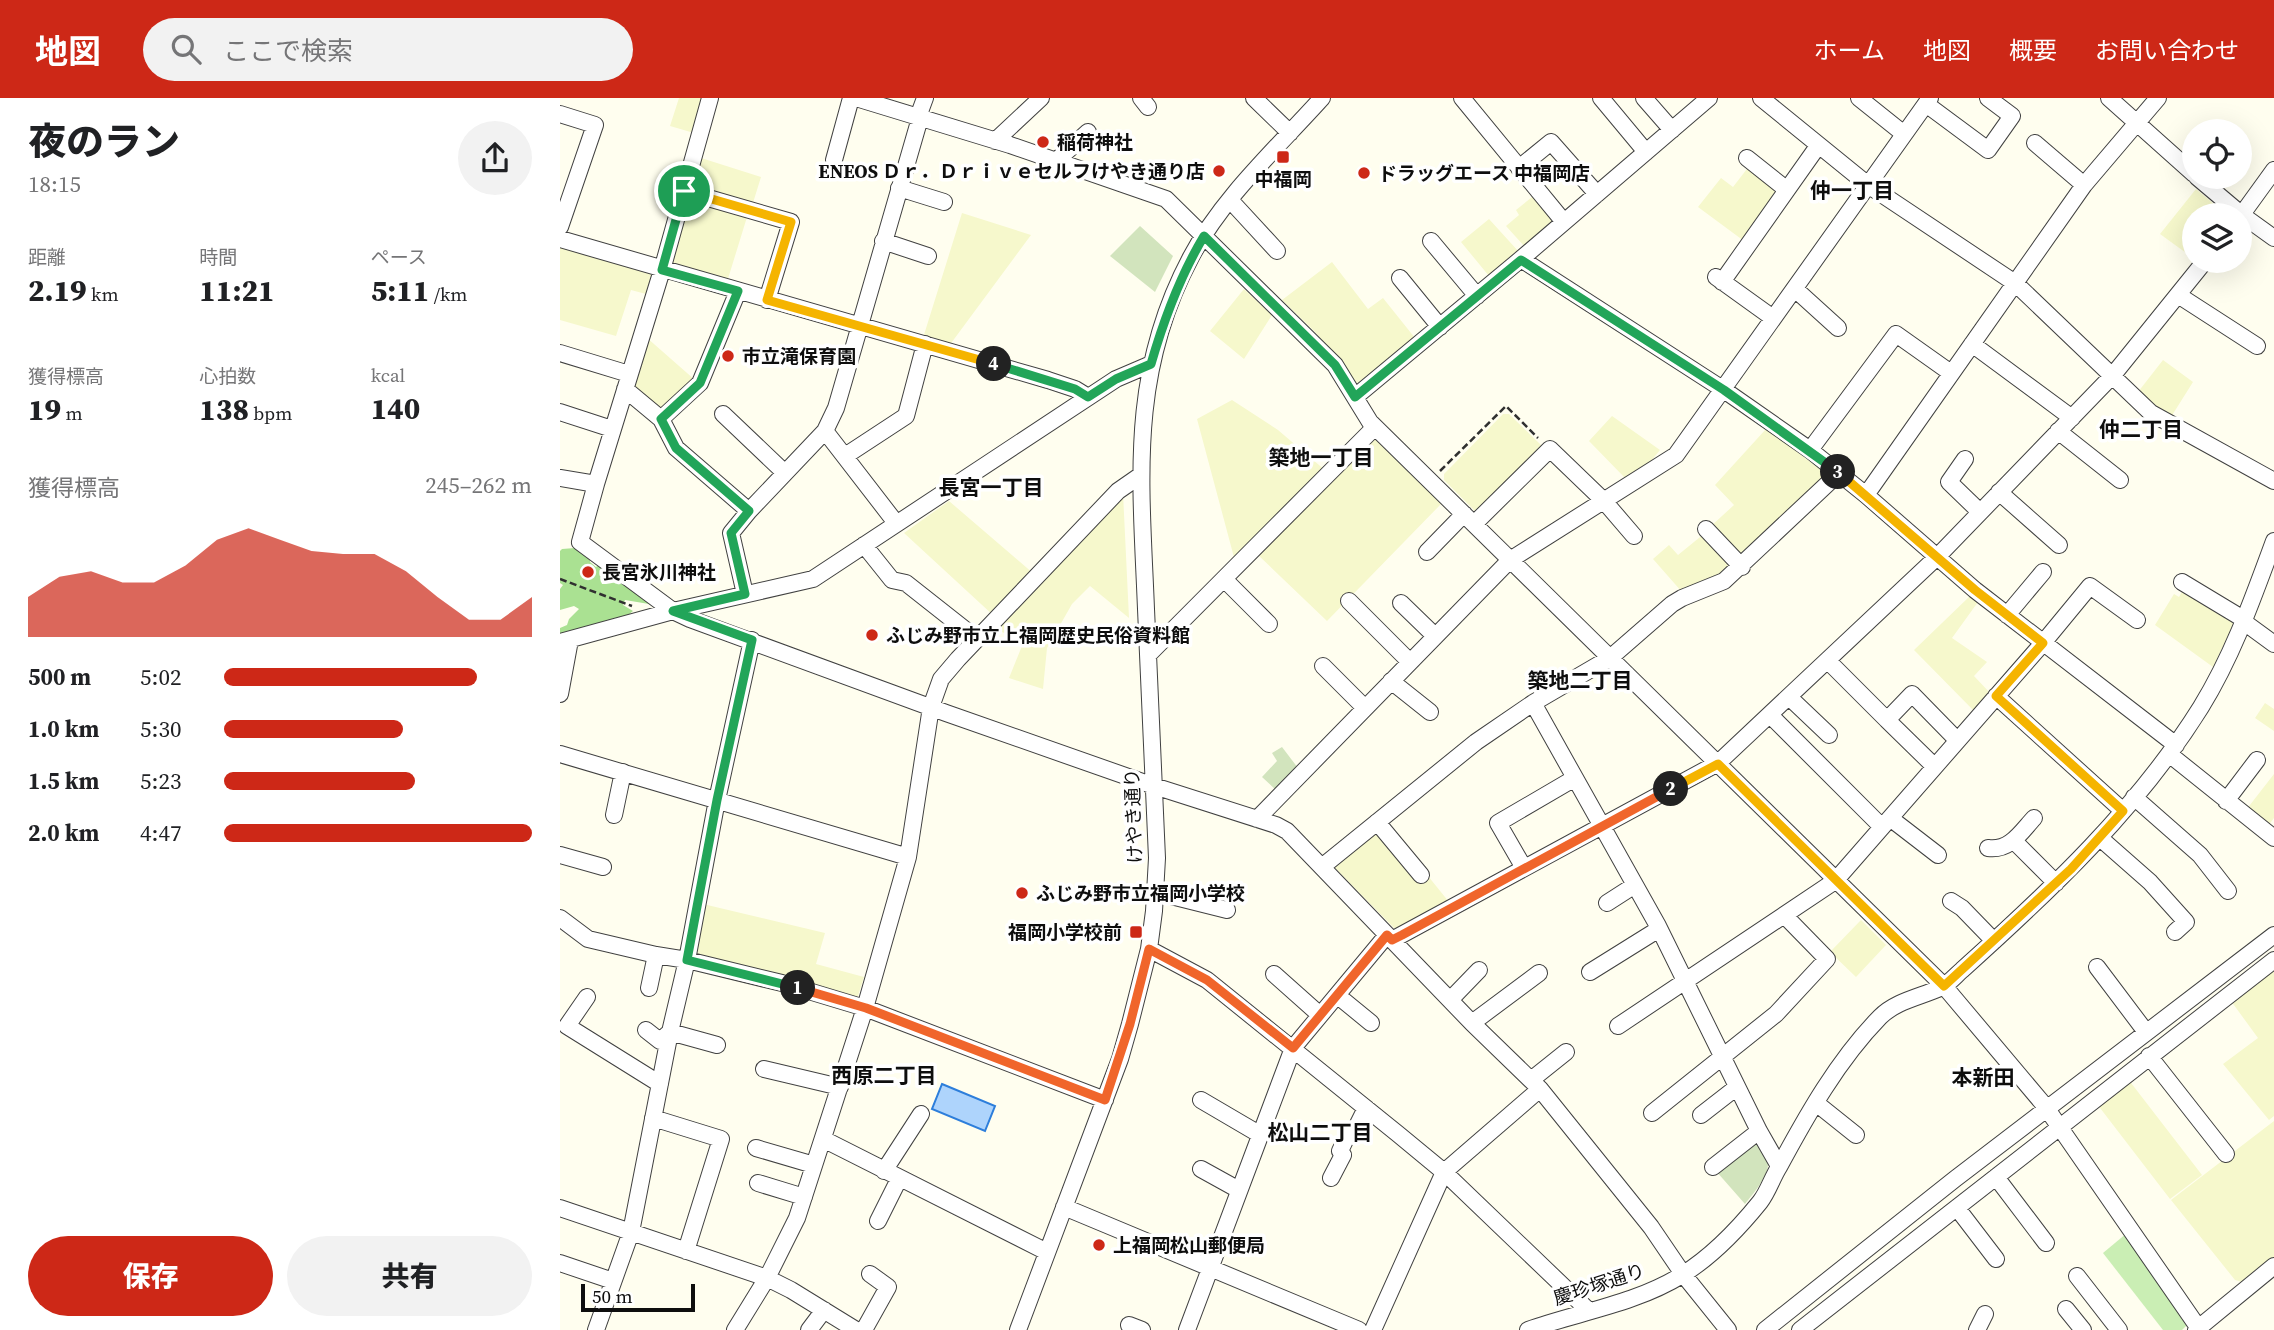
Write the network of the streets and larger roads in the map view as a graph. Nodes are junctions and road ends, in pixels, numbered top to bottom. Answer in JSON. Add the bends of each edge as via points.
{"nodes":[{"id":1,"x":710,"y":98,"type":"edge"},
{"id":2,"x":853,"y":98,"type":"edge"},
{"id":3,"x":925,"y":98,"type":"edge"},
{"id":4,"x":1041,"y":98,"type":"edge"},
{"id":5,"x":1254,"y":98,"type":"edge"},
{"id":6,"x":1322,"y":98,"type":"edge"},
{"id":7,"x":1462,"y":98,"type":"edge"},
{"id":8,"x":1601,"y":98,"type":"edge"},
{"id":9,"x":1644,"y":98,"type":"edge"},
{"id":10,"x":1709,"y":98,"type":"edge"},
{"id":11,"x":1761,"y":98,"type":"edge"},
{"id":12,"x":1859,"y":98,"type":"edge"},
{"id":13,"x":1988,"y":98,"type":"edge"},
{"id":14,"x":2109,"y":98,"type":"edge"},
{"id":15,"x":2158,"y":98,"type":"edge"},
{"id":16,"x":1928,"y":101,"type":"edge"},
{"id":17,"x":560,"y":114,"type":"edge"},
{"id":18,"x":919,"y":117,"type":"junction"},
{"id":19,"x":2136,"y":124,"type":"junction"},
{"id":20,"x":1672,"y":130,"type":"junction"},
{"id":21,"x":1088,"y":132,"type":"dead end"},
{"id":22,"x":1290,"y":133,"type":"junction"},
{"id":23,"x":1904,"y":134,"type":"junction"},
{"id":24,"x":995,"y":141,"type":"junction"},
{"id":25,"x":2035,"y":143,"type":"dead end"},
{"id":26,"x":1818,"y":146,"type":"junction"},
{"id":27,"x":1646,"y":152,"type":"junction"},
{"id":28,"x":1747,"y":158,"type":"dead end"},
{"id":29,"x":834,"y":160,"type":"dead end"},
{"id":30,"x":1056,"y":161,"type":"junction"},
{"id":31,"x":2182,"y":164,"type":"edge"},
{"id":32,"x":1519,"y":168,"type":"junction"},
{"id":33,"x":2274,"y":170,"type":"edge"},
{"id":34,"x":1868,"y":185,"type":"junction"},
{"id":35,"x":2084,"y":185,"type":"junction"},
{"id":36,"x":899,"y":188,"type":"junction"},
{"id":37,"x":1786,"y":189,"type":"junction"},
{"id":38,"x":2211,"y":189,"type":"edge"},
{"id":39,"x":684,"y":191,"type":"junction"},
{"id":40,"x":1597,"y":194,"type":"junction"},
{"id":41,"x":1230,"y":200,"type":"junction"},
{"id":42,"x":944,"y":202,"type":"dead end"},
{"id":43,"x":2226,"y":203,"type":"edge"},
{"id":44,"x":2250,"y":203,"type":"edge"},
{"id":45,"x":1564,"y":222,"type":"junction"},
{"id":46,"x":2252,"y":223,"type":"edge"},
{"id":47,"x":560,"y":227,"type":"edge"},
{"id":48,"x":1204,"y":236,"type":"junction"},
{"id":49,"x":2274,"y":238,"type":"edge"},
{"id":50,"x":560,"y":239,"type":"edge"},
{"id":51,"x":1431,"y":240,"type":"dead end"},
{"id":52,"x":883,"y":241,"type":"junction"},
{"id":53,"x":1277,"y":251,"type":"dead end"},
{"id":54,"x":928,"y":257,"type":"dead end"},
{"id":55,"x":1521,"y":260,"type":"junction"},
{"id":56,"x":662,"y":270,"type":"junction"},
{"id":57,"x":2195,"y":273,"type":"edge"},
{"id":58,"x":1400,"y":278,"type":"dead end"},
{"id":59,"x":2015,"y":284,"type":"junction"},
{"id":60,"x":1794,"y":289,"type":"junction"},
{"id":61,"x":738,"y":291,"type":"junction"},
{"id":62,"x":2178,"y":295,"type":"junction"},
{"id":63,"x":1477,"y":296,"type":"junction"},
{"id":64,"x":767,"y":300,"type":"junction"},
{"id":65,"x":1773,"y":318,"type":"junction"},
{"id":66,"x":858,"y":326,"type":"junction"},
{"id":67,"x":1440,"y":327,"type":"junction"},
{"id":68,"x":1838,"y":328,"type":"dead end"},
{"id":69,"x":925,"y":344,"type":"junction"},
{"id":70,"x":1972,"y":344,"type":"junction"},
{"id":71,"x":2257,"y":346,"type":"dead end"},
{"id":72,"x":560,"y":353,"type":"edge"},
{"id":73,"x":1151,"y":364,"type":"junction"},
{"id":74,"x":1951,"y":373,"type":"junction"},
{"id":75,"x":2113,"y":375,"type":"junction"},
{"id":76,"x":627,"y":382,"type":"junction"},
{"id":77,"x":1724,"y":390,"type":"junction"},
{"id":78,"x":1088,"y":397,"type":"junction"},
{"id":79,"x":1355,"y":397,"type":"junction"},
{"id":80,"x":560,"y":412,"type":"edge"},
{"id":81,"x":723,"y":414,"type":"dead end"},
{"id":82,"x":2071,"y":418,"type":"junction"},
{"id":83,"x":661,"y":419,"type":"junction"},
{"id":84,"x":1375,"y":427,"type":"junction"},
{"id":85,"x":612,"y":429,"type":"junction"},
{"id":86,"x":825,"y":431,"type":"junction"},
{"id":87,"x":2058,"y":431,"type":"junction"},
{"id":88,"x":1810,"y":450,"type":"junction"},
{"id":89,"x":845,"y":456,"type":"junction"},
{"id":90,"x":1965,"y":459,"type":"dead end"},
{"id":91,"x":785,"y":473,"type":"junction"},
{"id":92,"x":1839,"y":473,"type":"junction"},
{"id":93,"x":1141,"y":475,"type":"junction"},
{"id":94,"x":560,"y":478,"type":"edge"},
{"id":95,"x":2120,"y":480,"type":"dead end"},
{"id":96,"x":2274,"y":481,"type":"edge"},
{"id":97,"x":596,"y":484,"type":"junction"},
{"id":98,"x":1999,"y":492,"type":"junction"},
{"id":99,"x":1867,"y":495,"type":"junction"},
{"id":100,"x":1604,"y":501,"type":"junction"},
{"id":101,"x":749,"y":511,"type":"junction"},
{"id":102,"x":1980,"y":512,"type":"junction"},
{"id":103,"x":1469,"y":519,"type":"junction"},
{"id":104,"x":896,"y":523,"type":"junction"},
{"id":105,"x":1706,"y":529,"type":"dead end"},
{"id":106,"x":1634,"y":536,"type":"dead end"},
{"id":107,"x":2274,"y":541,"type":"edge"},
{"id":108,"x":863,"y":545,"type":"junction"},
{"id":109,"x":2059,"y":545,"type":"dead end"},
{"id":110,"x":1427,"y":552,"type":"dead end"},
{"id":111,"x":1937,"y":557,"type":"junction"},
{"id":112,"x":1510,"y":560,"type":"junction"},
{"id":113,"x":1742,"y":567,"type":"junction"},
{"id":114,"x":2043,"y":572,"type":"dead end"},
{"id":115,"x":1224,"y":579,"type":"junction"},
{"id":116,"x":2182,"y":582,"type":"dead end"},
{"id":117,"x":745,"y":594,"type":"junction"},
{"id":118,"x":1349,"y":601,"type":"dead end"},
{"id":119,"x":1401,"y":603,"type":"dead end"},
{"id":120,"x":673,"y":611,"type":"junction"},
{"id":121,"x":2007,"y":615,"type":"junction"},
{"id":122,"x":2137,"y":620,"type":"dead end"},
{"id":123,"x":2244,"y":621,"type":"junction"},
{"id":124,"x":1269,"y":624,"type":"dead end"},
{"id":125,"x":1435,"y":636,"type":"junction"},
{"id":126,"x":977,"y":639,"type":"junction"},
{"id":127,"x":752,"y":640,"type":"junction"},
{"id":128,"x":565,"y":641,"type":"edge"},
{"id":129,"x":2043,"y":643,"type":"junction"},
{"id":130,"x":2274,"y":644,"type":"edge"},
{"id":131,"x":1148,"y":655,"type":"junction"},
{"id":132,"x":1610,"y":658,"type":"junction"},
{"id":133,"x":1828,"y":661,"type":"junction"},
{"id":134,"x":1410,"y":662,"type":"junction"},
{"id":135,"x":1323,"y":666,"type":"dead end"},
{"id":136,"x":1391,"y":681,"type":"junction"},
{"id":137,"x":560,"y":694,"type":"edge"},
{"id":138,"x":1996,"y":696,"type":"junction"},
{"id":139,"x":1789,"y":697,"type":"junction"},
{"id":140,"x":1533,"y":703,"type":"junction"},
{"id":141,"x":931,"y":707,"type":"junction"},
{"id":142,"x":1365,"y":708,"type":"junction"},
{"id":143,"x":1430,"y":712,"type":"dead end"},
{"id":144,"x":1770,"y":715,"type":"junction"},
{"id":145,"x":1887,"y":720,"type":"junction"},
{"id":146,"x":1829,"y":735,"type":"dead end"},
{"id":147,"x":1957,"y":740,"type":"junction"},
{"id":148,"x":2173,"y":750,"type":"junction"},
{"id":149,"x":560,"y":754,"type":"edge"},
{"id":150,"x":2257,"y":760,"type":"dead end"},
{"id":151,"x":1718,"y":764,"type":"junction"},
{"id":152,"x":1934,"y":766,"type":"junction"},
{"id":153,"x":622,"y":772,"type":"junction"},
{"id":154,"x":1575,"y":778,"type":"junction"},
{"id":155,"x":1154,"y":786,"type":"junction"},
{"id":156,"x":2134,"y":797,"type":"junction"},
{"id":157,"x":717,"y":800,"type":"junction"},
{"id":158,"x":2226,"y":801,"type":"junction"},
{"id":159,"x":2123,"y":811,"type":"junction"},
{"id":160,"x":614,"y":815,"type":"dead end"},
{"id":161,"x":2034,"y":818,"type":"dead end"},
{"id":162,"x":1257,"y":819,"type":"junction"},
{"id":163,"x":1377,"y":822,"type":"junction"},
{"id":164,"x":1886,"y":822,"type":"junction"},
{"id":165,"x":1603,"y":826,"type":"junction"},
{"id":166,"x":2100,"y":838,"type":"junction"},
{"id":167,"x":2274,"y":838,"type":"edge"},
{"id":168,"x":2014,"y":841,"type":"junction"},
{"id":169,"x":1988,"y":848,"type":"dead end"},
{"id":170,"x":560,"y":855,"type":"edge"},
{"id":171,"x":1938,"y":855,"type":"dead end"},
{"id":172,"x":908,"y":857,"type":"junction"},
{"id":173,"x":1322,"y":866,"type":"junction"},
{"id":174,"x":603,"y":867,"type":"dead end"},
{"id":175,"x":1524,"y":868,"type":"junction"},
{"id":176,"x":1421,"y":875,"type":"dead end"},
{"id":177,"x":1835,"y":881,"type":"junction"},
{"id":178,"x":2056,"y":883,"type":"junction"},
{"id":179,"x":1635,"y":885,"type":"junction"},
{"id":180,"x":2228,"y":891,"type":"dead end"},
{"id":181,"x":1155,"y":892,"type":"junction"},
{"id":182,"x":1951,"y":901,"type":"dead end"},
{"id":183,"x":1607,"y":903,"type":"dead end"},
{"id":184,"x":1227,"y":910,"type":"dead end"},
{"id":185,"x":1784,"y":915,"type":"junction"},
{"id":186,"x":560,"y":918,"type":"edge"},
{"id":187,"x":1659,"y":929,"type":"junction"},
{"id":188,"x":2175,"y":932,"type":"dead end"},
{"id":189,"x":2274,"y":935,"type":"edge"},
{"id":190,"x":1390,"y":937,"type":"junction"},
{"id":191,"x":1994,"y":940,"type":"junction"},
{"id":192,"x":1149,"y":949,"type":"junction"},
{"id":193,"x":656,"y":956,"type":"junction"},
{"id":194,"x":687,"y":960,"type":"junction"},
{"id":195,"x":2274,"y":960,"type":"edge"},
{"id":196,"x":2098,"y":967,"type":"dead end"},
{"id":197,"x":1479,"y":970,"type":"dead end"},
{"id":198,"x":1590,"y":972,"type":"dead end"},
{"id":199,"x":1539,"y":973,"type":"dead end"},
{"id":200,"x":1275,"y":974,"type":"dead end"},
{"id":201,"x":1685,"y":982,"type":"junction"},
{"id":202,"x":1944,"y":986,"type":"junction"},
{"id":203,"x":649,"y":988,"type":"dead end"},
{"id":204,"x":1338,"y":996,"type":"junction"},
{"id":205,"x":587,"y":997,"type":"dead end"},
{"id":206,"x":1450,"y":1000,"type":"junction"},
{"id":207,"x":866,"y":1008,"type":"junction"},
{"id":208,"x":1321,"y":1016,"type":"junction"},
{"id":209,"x":1371,"y":1023,"type":"dead end"},
{"id":210,"x":1472,"y":1023,"type":"junction"},
{"id":211,"x":1618,"y":1026,"type":"dead end"},
{"id":212,"x":646,"y":1030,"type":"dead end"},
{"id":213,"x":670,"y":1032,"type":"junction"},
{"id":214,"x":2146,"y":1032,"type":"junction"},
{"id":215,"x":718,"y":1045,"type":"dead end"},
{"id":216,"x":1293,"y":1048,"type":"junction"},
{"id":217,"x":1566,"y":1052,"type":"dead end"},
{"id":218,"x":2149,"y":1056,"type":"junction"},
{"id":219,"x":1723,"y":1058,"type":"junction"},
{"id":220,"x":764,"y":1069,"type":"dead end"},
{"id":221,"x":660,"y":1084,"type":"junction"},
{"id":222,"x":1536,"y":1084,"type":"junction"},
{"id":223,"x":840,"y":1087,"type":"junction"},
{"id":224,"x":1737,"y":1087,"type":"junction"},
{"id":225,"x":1105,"y":1100,"type":"junction"},
{"id":226,"x":1201,"y":1100,"type":"dead end"},
{"id":227,"x":1816,"y":1103,"type":"junction"},
{"id":228,"x":1366,"y":1108,"type":"junction"},
{"id":229,"x":2048,"y":1109,"type":"junction"},
{"id":230,"x":1652,"y":1113,"type":"dead end"},
{"id":231,"x":921,"y":1114,"type":"dead end"},
{"id":232,"x":1701,"y":1115,"type":"dead end"},
{"id":233,"x":653,"y":1118,"type":"junction"},
{"id":234,"x":2060,"y":1127,"type":"junction"},
{"id":235,"x":1759,"y":1131,"type":"junction"},
{"id":236,"x":1259,"y":1134,"type":"junction"},
{"id":237,"x":1856,"y":1135,"type":"dead end"},
{"id":238,"x":822,"y":1139,"type":"junction"},
{"id":239,"x":756,"y":1148,"type":"dead end"},
{"id":240,"x":2225,"y":1154,"type":"dead end"},
{"id":241,"x":814,"y":1165,"type":"junction"},
{"id":242,"x":1779,"y":1166,"type":"junction"},
{"id":243,"x":1713,"y":1167,"type":"dead end"},
{"id":244,"x":1201,"y":1169,"type":"dead end"},
{"id":245,"x":884,"y":1171,"type":"junction"},
{"id":246,"x":1444,"y":1172,"type":"junction"},
{"id":247,"x":1996,"y":1177,"type":"junction"},
{"id":248,"x":1331,"y":1178,"type":"dead end"},
{"id":249,"x":899,"y":1179,"type":"junction"},
{"id":250,"x":758,"y":1183,"type":"dead end"},
{"id":251,"x":1239,"y":1190,"type":"junction"},
{"id":252,"x":804,"y":1197,"type":"junction"},
{"id":253,"x":1064,"y":1206,"type":"junction"},
{"id":254,"x":560,"y":1208,"type":"edge"},
{"id":255,"x":1957,"y":1209,"type":"junction"},
{"id":256,"x":878,"y":1221,"type":"dead end"},
{"id":257,"x":631,"y":1232,"type":"junction"},
{"id":258,"x":2046,"y":1242,"type":"dead end"},
{"id":259,"x":686,"y":1251,"type":"junction"},
{"id":260,"x":1047,"y":1252,"type":"junction"},
{"id":261,"x":1996,"y":1259,"type":"dead end"},
{"id":262,"x":560,"y":1263,"type":"edge"},
{"id":263,"x":2274,"y":1266,"type":"edge"},
{"id":264,"x":1211,"y":1267,"type":"junction"},
{"id":265,"x":870,"y":1274,"type":"dead end"},
{"id":266,"x":1683,"y":1275,"type":"junction"},
{"id":267,"x":2077,"y":1276,"type":"dead end"},
{"id":268,"x":766,"y":1278,"type":"junction"},
{"id":269,"x":613,"y":1281,"type":"junction"},
{"id":270,"x":2066,"y":1308,"type":"dead end"},
{"id":271,"x":824,"y":1310,"type":"junction"},
{"id":272,"x":1589,"y":1311,"type":"junction"},
{"id":273,"x":1985,"y":1314,"type":"dead end"},
{"id":274,"x":1532,"y":1329,"type":"edge"},
{"id":275,"x":2198,"y":1329,"type":"edge"},
{"id":276,"x":596,"y":1330,"type":"edge"},
{"id":277,"x":736,"y":1330,"type":"edge"},
{"id":278,"x":809,"y":1330,"type":"edge"},
{"id":279,"x":856,"y":1330,"type":"edge"},
{"id":280,"x":864,"y":1330,"type":"edge"},
{"id":281,"x":1018,"y":1330,"type":"edge"},
{"id":282,"x":1187,"y":1330,"type":"edge"},
{"id":283,"x":1359,"y":1330,"type":"edge"},
{"id":284,"x":1373,"y":1330,"type":"edge"},
{"id":285,"x":1728,"y":1330,"type":"edge"},
{"id":286,"x":1765,"y":1330,"type":"edge"},
{"id":287,"x":1800,"y":1330,"type":"edge"},
{"id":288,"x":1977,"y":1330,"type":"edge"},
{"id":289,"x":2082,"y":1330,"type":"edge"},
{"id":290,"x":2119,"y":1330,"type":"edge"}],
"edges":[{"from":1,"to":39,"type":"street"},
{"from":2,"to":18,"type":"street"},
{"from":2,"to":29,"type":"street"},
{"from":3,"to":18,"type":"street"},
{"from":4,"to":24,"type":"street"},
{"from":5,"to":22,"type":"street"},
{"from":6,"to":22,"type":"street","name":"けやき通り"},
{"from":7,"to":32,"type":"street"},
{"from":8,"to":27,"type":"street"},
{"from":9,"to":20,"type":"street"},
{"from":10,"to":20,"type":"street"},
{"from":11,"to":26,"type":"street"},
{"from":12,"to":23,"type":"street"},
{"from":13,"to":16,"type":"street","via":[[2012,116],[1988,150]]},
{"from":14,"to":19,"type":"street"},
{"from":15,"to":19,"type":"street"},
{"from":16,"to":23,"type":"street"},
{"from":17,"to":47,"type":"street","via":[[595,125]]},
{"from":18,"to":24,"type":"street"},
{"from":18,"to":36,"type":"street"},
{"from":19,"to":31,"type":"street"},
{"from":19,"to":35,"type":"street"},
{"from":20,"to":27,"type":"street"},
{"from":21,"to":30,"type":"street"},
{"from":22,"to":41,"type":"street","name":"けやき通り"},
{"from":23,"to":34,"type":"street"},
{"from":24,"to":30,"type":"street"},
{"from":25,"to":35,"type":"street"},
{"from":26,"to":34,"type":"street"},
{"from":26,"to":37,"type":"street"},
{"from":27,"to":40,"type":"street"},
{"from":28,"to":37,"type":"street"},
{"from":30,"to":48,"type":"street","via":[[1167,199]]},
{"from":32,"to":40,"type":"street","via":[[1551,142]]},
{"from":32,"to":45,"type":"street"},
{"from":33,"to":44,"type":"street"},
{"from":34,"to":59,"type":"street"},
{"from":34,"to":60,"type":"street"},
{"from":35,"to":59,"type":"street"},
{"from":36,"to":42,"type":"street"},
{"from":36,"to":52,"type":"street"},
{"from":37,"to":65,"type":"street","via":[[1718,279]]},
{"from":38,"to":43,"type":"street"},
{"from":39,"to":56,"type":"street"},
{"from":39,"to":64,"type":"street","via":[[791,222]]},
{"from":40,"to":45,"type":"street"},
{"from":41,"to":48,"type":"street","name":"けやき通り"},
{"from":41,"to":53,"type":"street"},
{"from":45,"to":55,"type":"street"},
{"from":46,"to":49,"type":"street"},
{"from":48,"to":73,"type":"street","name":"けやき通り","via":[[1178,284]]},
{"from":48,"to":79,"type":"street","via":[[1335,365]]},
{"from":50,"to":56,"type":"street"},
{"from":51,"to":63,"type":"street"},
{"from":52,"to":54,"type":"street"},
{"from":52,"to":66,"type":"street"},
{"from":55,"to":63,"type":"street"},
{"from":55,"to":77,"type":"street"},
{"from":56,"to":61,"type":"street"},
{"from":56,"to":76,"type":"street"},
{"from":57,"to":62,"type":"street"},
{"from":58,"to":67,"type":"street"},
{"from":59,"to":70,"type":"street"},
{"from":59,"to":75,"type":"street"},
{"from":60,"to":65,"type":"street"},
{"from":60,"to":68,"type":"street"},
{"from":61,"to":64,"type":"street"},
{"from":61,"to":83,"type":"street","via":[[700,383]]},
{"from":62,"to":71,"type":"street"},
{"from":62,"to":75,"type":"street"},
{"from":63,"to":67,"type":"street"},
{"from":64,"to":66,"type":"street"},
{"from":65,"to":77,"type":"street"},
{"from":66,"to":69,"type":"street"},
{"from":66,"to":86,"type":"street","via":[[836,408]]},
{"from":67,"to":79,"type":"street"},
{"from":69,"to":78,"type":"street","via":[[1048,380]]},
{"from":69,"to":89,"type":"street","via":[[906,416]]},
{"from":70,"to":74,"type":"street"},
{"from":70,"to":82,"type":"street"},
{"from":72,"to":76,"type":"street"},
{"from":73,"to":78,"type":"street"},
{"from":73,"to":93,"type":"street","name":"けやき通り"},
{"from":74,"to":88,"type":"street","via":[[1896,334]]},
{"from":74,"to":99,"type":"street"},
{"from":75,"to":82,"type":"street"},
{"from":75,"to":96,"type":"street","via":[[2151,413]]},
{"from":76,"to":83,"type":"street"},
{"from":76,"to":85,"type":"street"},
{"from":77,"to":88,"type":"street"},
{"from":77,"to":100,"type":"street","via":[[1676,455]]},
{"from":78,"to":104,"type":"street"},
{"from":79,"to":84,"type":"street"},
{"from":80,"to":85,"type":"street"},
{"from":81,"to":91,"type":"street"},
{"from":82,"to":87,"type":"street"},
{"from":83,"to":101,"type":"street","via":[[676,448]]},
{"from":84,"to":103,"type":"street"},
{"from":84,"to":115,"type":"street"},
{"from":85,"to":97,"type":"street"},
{"from":86,"to":89,"type":"street"},
{"from":86,"to":91,"type":"street"},
{"from":87,"to":95,"type":"street"},
{"from":87,"to":98,"type":"street"},
{"from":88,"to":92,"type":"street"},
{"from":89,"to":104,"type":"street"},
{"from":90,"to":102,"type":"street","via":[[1949,482]]},
{"from":91,"to":101,"type":"street"},
{"from":92,"to":99,"type":"street"},
{"from":92,"to":113,"type":"street"},
{"from":93,"to":126,"type":"street","via":[[1118,491]]},
{"from":93,"to":131,"type":"street","name":"けやき通り"},
{"from":94,"to":97,"type":"street"},
{"from":97,"to":120,"type":"street","via":[[580,542]]},
{"from":98,"to":102,"type":"street"},
{"from":98,"to":109,"type":"street"},
{"from":99,"to":111,"type":"street"},
{"from":100,"to":103,"type":"street","via":[[1550,449]]},
{"from":100,"to":106,"type":"street"},
{"from":100,"to":112,"type":"street"},
{"from":101,"to":117,"type":"street","via":[[731,533]]},
{"from":102,"to":111,"type":"street"},
{"from":103,"to":110,"type":"street"},
{"from":103,"to":112,"type":"street"},
{"from":104,"to":108,"type":"street"},
{"from":105,"to":113,"type":"street"},
{"from":107,"to":123,"type":"street"},
{"from":108,"to":117,"type":"street","via":[[814,579]]},
{"from":108,"to":126,"type":"street","via":[[892,580],[906,583]]},
{"from":111,"to":121,"type":"street"},
{"from":111,"to":133,"type":"street"},
{"from":112,"to":125,"type":"street"},
{"from":112,"to":132,"type":"street"},
{"from":113,"to":132,"type":"street","via":[[1724,581],[1672,604]]},
{"from":114,"to":121,"type":"street"},
{"from":115,"to":124,"type":"street"},
{"from":115,"to":131,"type":"street"},
{"from":116,"to":123,"type":"street"},
{"from":117,"to":120,"type":"street"},
{"from":118,"to":134,"type":"street"},
{"from":119,"to":125,"type":"street"},
{"from":120,"to":127,"type":"street"},
{"from":120,"to":128,"type":"street"},
{"from":121,"to":129,"type":"street"},
{"from":122,"to":129,"type":"street","via":[[2090,586]]},
{"from":123,"to":130,"type":"street"},
{"from":123,"to":148,"type":"street","via":[[2203,705]]},
{"from":125,"to":134,"type":"street"},
{"from":126,"to":141,"type":"street","via":[[941,679]]},
{"from":127,"to":141,"type":"street"},
{"from":127,"to":157,"type":"street"},
{"from":128,"to":137,"type":"street"},
{"from":129,"to":138,"type":"street"},
{"from":129,"to":148,"type":"street"},
{"from":131,"to":155,"type":"street","name":"けやき通り"},
{"from":132,"to":140,"type":"street"},
{"from":132,"to":151,"type":"street"},
{"from":133,"to":139,"type":"street"},
{"from":133,"to":145,"type":"street"},
{"from":134,"to":136,"type":"street"},
{"from":135,"to":142,"type":"street"},
{"from":136,"to":142,"type":"street"},
{"from":136,"to":143,"type":"street"},
{"from":138,"to":147,"type":"street"},
{"from":138,"to":159,"type":"street"},
{"from":139,"to":144,"type":"street"},
{"from":139,"to":146,"type":"street"},
{"from":140,"to":154,"type":"street"},
{"from":140,"to":163,"type":"street","via":[[1476,742]]},
{"from":141,"to":155,"type":"street"},
{"from":141,"to":172,"type":"street"},
{"from":142,"to":162,"type":"street"},
{"from":144,"to":151,"type":"street"},
{"from":144,"to":164,"type":"street"},
{"from":145,"to":147,"type":"street","via":[[1912,694]]},
{"from":145,"to":152,"type":"street"},
{"from":147,"to":152,"type":"street"},
{"from":148,"to":156,"type":"street"},
{"from":148,"to":158,"type":"street"},
{"from":149,"to":153,"type":"street"},
{"from":150,"to":158,"type":"street"},
{"from":151,"to":165,"type":"street"},
{"from":151,"to":177,"type":"street"},
{"from":152,"to":164,"type":"street"},
{"from":153,"to":157,"type":"street"},
{"from":153,"to":160,"type":"street"},
{"from":154,"to":165,"type":"street"},
{"from":154,"to":175,"type":"street","via":[[1498,823]]},
{"from":155,"to":162,"type":"street"},
{"from":155,"to":181,"type":"street","name":"けやき通り"},
{"from":156,"to":159,"type":"street"},
{"from":156,"to":180,"type":"street","via":[[2200,855]]},
{"from":157,"to":172,"type":"street"},
{"from":157,"to":194,"type":"street"},
{"from":158,"to":167,"type":"street"},
{"from":159,"to":166,"type":"street"},
{"from":161,"to":168,"type":"street"},
{"from":162,"to":173,"type":"street","via":[[1287,831]]},
{"from":163,"to":173,"type":"street"},
{"from":163,"to":176,"type":"street"},
{"from":164,"to":171,"type":"street"},
{"from":164,"to":177,"type":"street"},
{"from":165,"to":175,"type":"street"},
{"from":165,"to":179,"type":"street"},
{"from":166,"to":178,"type":"street"},
{"from":166,"to":188,"type":"street","via":[[2150,881],[2186,922]]},
{"from":168,"to":169,"type":"street"},
{"from":168,"to":178,"type":"street"},
{"from":170,"to":174,"type":"street"},
{"from":172,"to":207,"type":"street"},
{"from":173,"to":190,"type":"street"},
{"from":175,"to":190,"type":"street"},
{"from":177,"to":185,"type":"street"},
{"from":177,"to":202,"type":"street"},
{"from":178,"to":191,"type":"street"},
{"from":179,"to":183,"type":"street"},
{"from":179,"to":187,"type":"street"},
{"from":181,"to":184,"type":"street"},
{"from":181,"to":192,"type":"street","name":"けやき通り"},
{"from":182,"to":191,"type":"street"},
{"from":185,"to":201,"type":"street"},
{"from":185,"to":219,"type":"street","via":[[1827,959],[1776,1014]]},
{"from":186,"to":193,"type":"street","via":[[588,939]]},
{"from":187,"to":198,"type":"street"},
{"from":187,"to":201,"type":"street"},
{"from":189,"to":214,"type":"street"},
{"from":190,"to":204,"type":"street"},
{"from":190,"to":206,"type":"street"},
{"from":191,"to":202,"type":"street"},
{"from":192,"to":216,"type":"street","via":[[1207,980]]},
{"from":192,"to":225,"type":"street","name":"けやき通り"},
{"from":193,"to":194,"type":"street"},
{"from":193,"to":203,"type":"street"},
{"from":194,"to":207,"type":"street"},
{"from":194,"to":213,"type":"street"},
{"from":195,"to":218,"type":"street"},
{"from":196,"to":214,"type":"street"},
{"from":197,"to":206,"type":"street"},
{"from":199,"to":210,"type":"street"},
{"from":200,"to":208,"type":"street"},
{"from":201,"to":211,"type":"street"},
{"from":201,"to":219,"type":"street"},
{"from":202,"to":227,"type":"street","name":"慶珍塚通り","via":[[1882,1015]]},
{"from":202,"to":229,"type":"street"},
{"from":204,"to":208,"type":"street"},
{"from":204,"to":209,"type":"street"},
{"from":205,"to":221,"type":"street","via":[[567,1026]]},
{"from":206,"to":210,"type":"street"},
{"from":207,"to":223,"type":"street"},
{"from":207,"to":225,"type":"street"},
{"from":208,"to":216,"type":"street"},
{"from":210,"to":222,"type":"street"},
{"from":212,"to":213,"type":"street","via":[[660,1041]]},
{"from":213,"to":215,"type":"street"},
{"from":213,"to":221,"type":"street"},
{"from":214,"to":229,"type":"street"},
{"from":216,"to":228,"type":"street"},
{"from":216,"to":236,"type":"street"},
{"from":217,"to":222,"type":"street"},
{"from":218,"to":234,"type":"street"},
{"from":218,"to":240,"type":"street"},
{"from":219,"to":224,"type":"street"},
{"from":219,"to":230,"type":"street"},
{"from":220,"to":223,"type":"street"},
{"from":221,"to":233,"type":"street"},
{"from":222,"to":246,"type":"street"},
{"from":222,"to":266,"type":"street","via":[[1651,1227]]},
{"from":223,"to":238,"type":"street"},
{"from":224,"to":232,"type":"street"},
{"from":224,"to":235,"type":"street"},
{"from":225,"to":253,"type":"street","name":"けやき通り"},
{"from":226,"to":236,"type":"street"},
{"from":227,"to":237,"type":"street"},
{"from":227,"to":242,"type":"street","name":"慶珍塚通り"},
{"from":228,"to":246,"type":"street"},
{"from":228,"to":248,"type":"street","via":[[1340,1150],[1343,1155]]},
{"from":229,"to":234,"type":"street"},
{"from":229,"to":286,"type":"street"},
{"from":231,"to":245,"type":"street"},
{"from":233,"to":257,"type":"street"},
{"from":233,"to":259,"type":"street","via":[[721,1139]]},
{"from":234,"to":247,"type":"street"},
{"from":234,"to":275,"type":"street"},
{"from":235,"to":242,"type":"street"},
{"from":235,"to":243,"type":"street"},
{"from":236,"to":251,"type":"street"},
{"from":238,"to":241,"type":"street"},
{"from":238,"to":245,"type":"street"},
{"from":239,"to":241,"type":"street"},
{"from":241,"to":252,"type":"street"},
{"from":242,"to":266,"type":"street","name":"慶珍塚通り","via":[[1762,1200]]},
{"from":244,"to":251,"type":"street"},
{"from":245,"to":249,"type":"street"},
{"from":246,"to":272,"type":"street"},
{"from":246,"to":284,"type":"street"},
{"from":247,"to":255,"type":"street"},
{"from":247,"to":258,"type":"street"},
{"from":249,"to":256,"type":"street"},
{"from":249,"to":260,"type":"street"},
{"from":250,"to":252,"type":"street"},
{"from":251,"to":264,"type":"street"},
{"from":252,"to":268,"type":"street"},
{"from":253,"to":260,"type":"street","name":"けやき通り"},
{"from":253,"to":264,"type":"street"},
{"from":254,"to":257,"type":"street"},
{"from":255,"to":261,"type":"street"},
{"from":255,"to":287,"type":"street"},
{"from":257,"to":259,"type":"street"},
{"from":257,"to":269,"type":"street"},
{"from":259,"to":268,"type":"street"},
{"from":260,"to":281,"type":"street","name":"けやき通り"},
{"from":262,"to":269,"type":"street"},
{"from":263,"to":275,"type":"street"},
{"from":264,"to":282,"type":"street"},
{"from":264,"to":283,"type":"street"},
{"from":265,"to":280,"type":"street","via":[[888,1287]]},
{"from":266,"to":272,"type":"street","name":"慶珍塚通り","via":[[1637,1297]]},
{"from":266,"to":285,"type":"street"},
{"from":267,"to":290,"type":"street"},
{"from":268,"to":271,"type":"street"},
{"from":268,"to":277,"type":"street"},
{"from":269,"to":276,"type":"street"},
{"from":270,"to":289,"type":"street"},
{"from":271,"to":278,"type":"street"},
{"from":271,"to":279,"type":"street"},
{"from":272,"to":274,"type":"street","name":"慶珍塚通り"},
{"from":273,"to":288,"type":"street"}]}
